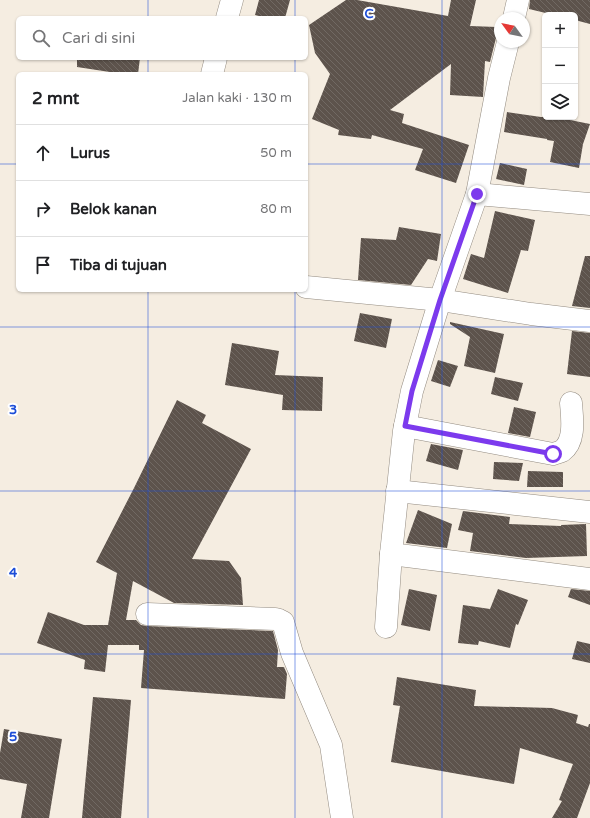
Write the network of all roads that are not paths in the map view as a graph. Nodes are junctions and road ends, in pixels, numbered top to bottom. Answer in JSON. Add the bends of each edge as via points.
{"nodes":[{"id":1,"x":232,"y":0,"type":"edge"},
{"id":2,"x":518,"y":0,"type":"edge"},
{"id":3,"x":515,"y":12,"type":"edge"},
{"id":4,"x":227,"y":16,"type":"edge"},
{"id":5,"x":506,"y":48,"type":"edge"},
{"id":6,"x":216,"y":60,"type":"edge"},
{"id":7,"x":212,"y":72,"type":"edge"},
{"id":8,"x":477,"y":194,"type":"junction"},
{"id":9,"x":590,"y":204,"type":"edge"},
{"id":10,"x":308,"y":286,"type":"edge"},
{"id":11,"x":440,"y":300,"type":"junction"},
{"id":12,"x":590,"y":321,"type":"edge"},
{"id":13,"x":571,"y":403,"type":"dead end"},
{"id":14,"x":405,"y":426,"type":"junction"},
{"id":15,"x":397,"y":492,"type":"junction"},
{"id":16,"x":590,"y":512,"type":"edge"},
{"id":17,"x":390,"y":554,"type":"junction"},
{"id":18,"x":590,"y":579,"type":"edge"},
{"id":19,"x":147,"y":614,"type":"dead end"},
{"id":20,"x":386,"y":627,"type":"dead end"},
{"id":21,"x":342,"y":818,"type":"edge"}],
"edges":[{"from":1,"to":4,"type":"street"},
{"from":2,"to":3,"type":"street"},
{"from":5,"to":8,"type":"street"},
{"from":6,"to":7,"type":"street"},
{"from":8,"to":9,"type":"street"},
{"from":8,"to":11,"type":"street"},
{"from":10,"to":11,"type":"street"},
{"from":11,"to":12,"type":"street"},
{"from":11,"to":14,"type":"street","via":[[412,391]]},
{"from":13,"to":14,"type":"street","via":[[572,426],[569,441],[561,452],[553,454]]},
{"from":14,"to":15,"type":"street"},
{"from":15,"to":16,"type":"street"},
{"from":15,"to":17,"type":"street"},
{"from":17,"to":18,"type":"street"},
{"from":17,"to":20,"type":"street"},
{"from":19,"to":21,"type":"street","via":[[275,619],[284,622],[292,653],[331,745]]}]}
